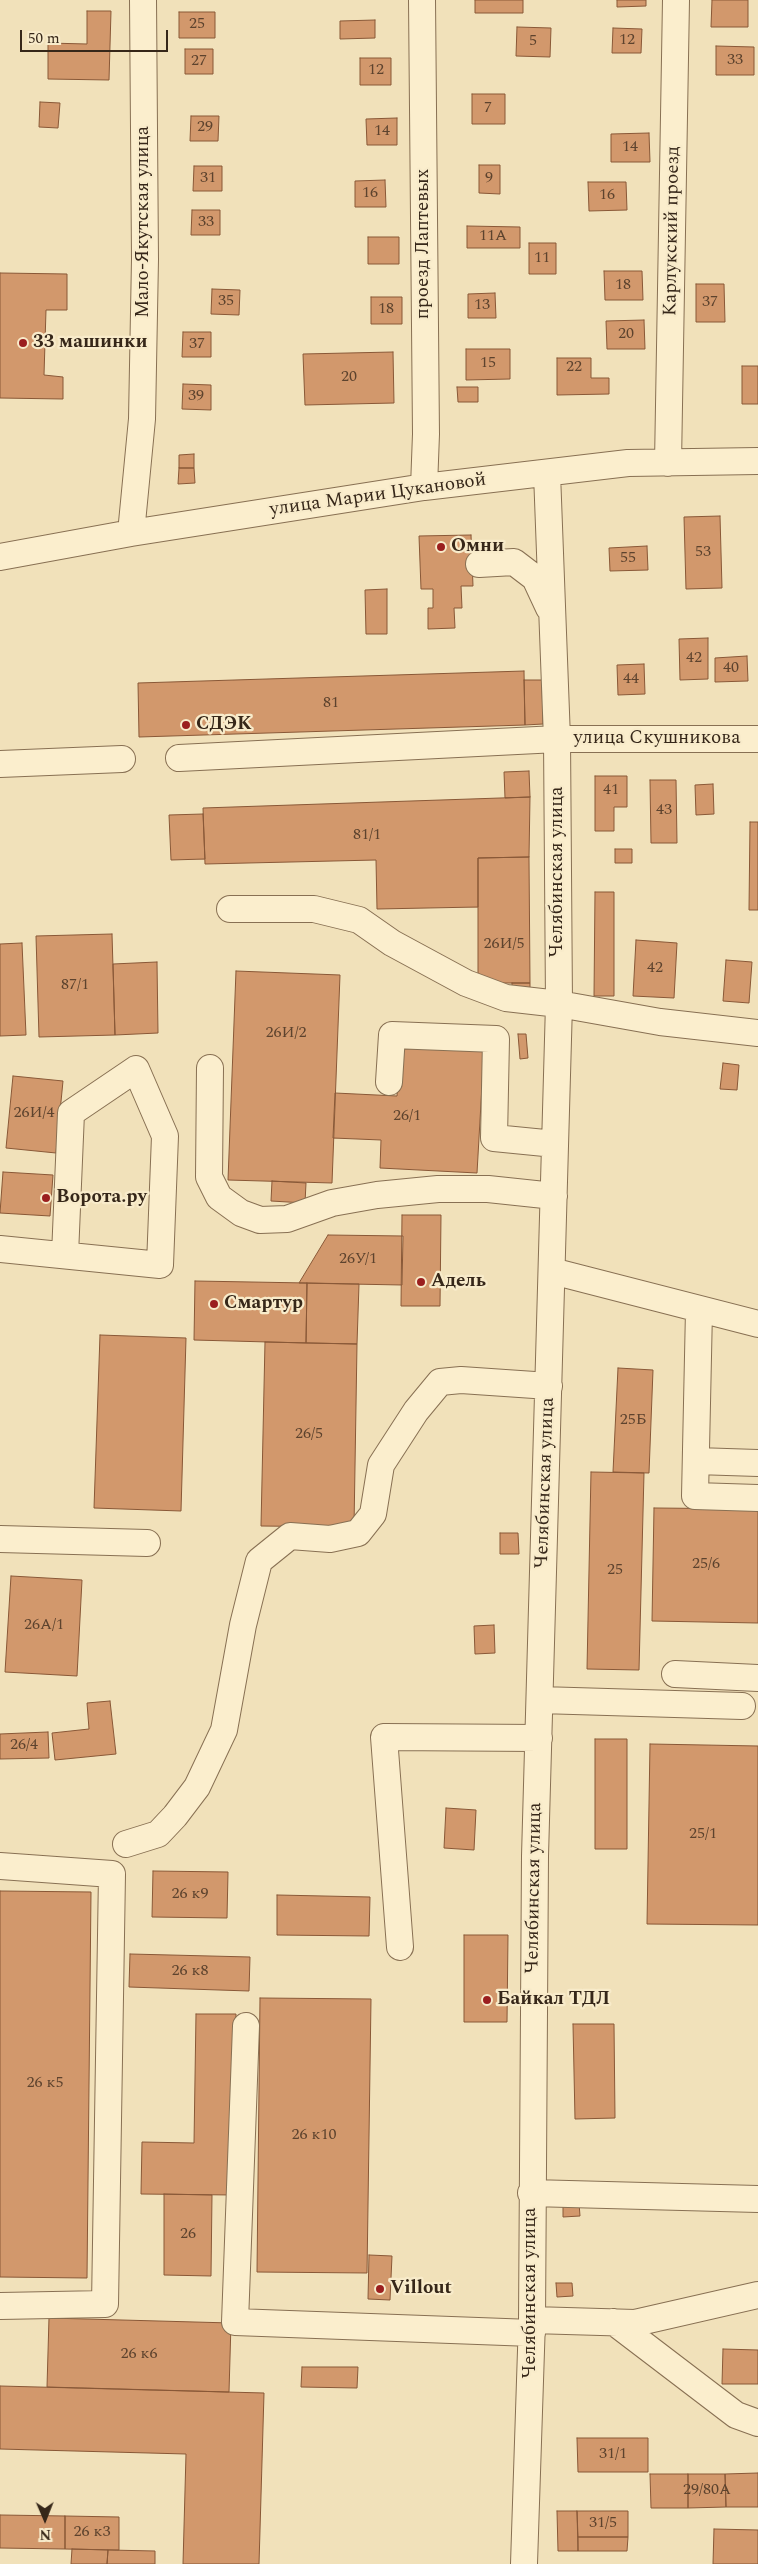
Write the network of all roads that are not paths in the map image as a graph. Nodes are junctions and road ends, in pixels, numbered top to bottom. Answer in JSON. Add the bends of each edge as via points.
{"nodes":[{"id":1,"x":143,"y":0,"type":"edge"},
{"id":2,"x":422,"y":0,"type":"edge"},
{"id":3,"x":676,"y":0,"type":"edge"},
{"id":4,"x":758,"y":461,"type":"edge"},
{"id":5,"x":668,"y":463,"type":"junction"},
{"id":6,"x":547,"y":472,"type":"junction"},
{"id":7,"x":424,"y":488,"type":"junction"},
{"id":8,"x":132,"y":533,"type":"junction"},
{"id":9,"x":0,"y":557,"type":"edge"},
{"id":10,"x":479,"y":564,"type":"dead end"},
{"id":11,"x":553,"y":618,"type":"junction"},
{"id":12,"x":557,"y":739,"type":"junction"},
{"id":13,"x":758,"y":739,"type":"edge"},
{"id":14,"x":179,"y":758,"type":"dead end"},
{"id":15,"x":122,"y":759,"type":"dead end"},
{"id":16,"x":0,"y":764,"type":"edge"},
{"id":17,"x":230,"y":909,"type":"dead end"},
{"id":18,"x":559,"y":1004,"type":"junction"},
{"id":19,"x":758,"y":1033,"type":"edge"},
{"id":20,"x":210,"y":1068,"type":"dead end"},
{"id":21,"x":389,"y":1082,"type":"dead end"},
{"id":22,"x":555,"y":1144,"type":"junction"},
{"id":23,"x":554,"y":1196,"type":"junction"},
{"id":24,"x":0,"y":1249,"type":"edge"},
{"id":25,"x":65,"y":1255,"type":"junction"},
{"id":26,"x":552,"y":1272,"type":"junction"},
{"id":27,"x":699,"y":1310,"type":"junction"},
{"id":28,"x":758,"y":1324,"type":"edge"},
{"id":29,"x":548,"y":1386,"type":"junction"},
{"id":30,"x":696,"y":1461,"type":"junction"},
{"id":31,"x":758,"y":1463,"type":"edge"},
{"id":32,"x":758,"y":1498,"type":"edge"},
{"id":33,"x":0,"y":1539,"type":"edge"},
{"id":34,"x":147,"y":1543,"type":"dead end"},
{"id":35,"x":675,"y":1674,"type":"dead end"},
{"id":36,"x":758,"y":1678,"type":"edge"},
{"id":37,"x":540,"y":1700,"type":"junction"},
{"id":38,"x":742,"y":1706,"type":"dead end"},
{"id":39,"x":539,"y":1738,"type":"junction"},
{"id":40,"x":126,"y":1844,"type":"dead end"},
{"id":41,"x":0,"y":1866,"type":"edge"},
{"id":42,"x":400,"y":1947,"type":"dead end"},
{"id":43,"x":246,"y":2026,"type":"dead end"},
{"id":44,"x":532,"y":2192,"type":"junction"},
{"id":45,"x":758,"y":2199,"type":"edge"},
{"id":46,"x":758,"y":2296,"type":"edge"},
{"id":47,"x":0,"y":2306,"type":"edge"},
{"id":48,"x":614,"y":2322,"type":"junction"},
{"id":49,"x":532,"y":2326,"type":"junction"},
{"id":50,"x":758,"y":2423,"type":"edge"},
{"id":51,"x":524,"y":2564,"type":"edge"}],
"edges":[{"from":1,"to":8,"type":"street","name":"Мало-Якутская улица","via":[[145,259],[142,419]]},
{"from":2,"to":7,"type":"street","name":"проезд Лаптевых"},
{"from":3,"to":5,"type":"street","name":"Карлукский проезд"},
{"from":4,"to":5,"type":"street","name":"улица Марии Цукановой"},
{"from":5,"to":6,"type":"street","name":"улица Марии Цукановой","via":[[628,463]]},
{"from":6,"to":7,"type":"street","name":"улица Марии Цукановой"},
{"from":6,"to":11,"type":"street","name":"Челябинская улица"},
{"from":7,"to":8,"type":"street","name":"улица Марии Цукановой"},
{"from":8,"to":9,"type":"street","name":"улица Марии Цукановой"},
{"from":10,"to":11,"type":"street","via":[[514,562],[536,578]]},
{"from":11,"to":12,"type":"street","name":"Челябинская улица"},
{"from":12,"to":13,"type":"street","name":"улица Скушникова"},
{"from":12,"to":14,"type":"street","name":"улица Скушникова"},
{"from":12,"to":18,"type":"street","name":"Челябинская улица"},
{"from":15,"to":16,"type":"street"},
{"from":17,"to":18,"type":"street","via":[[314,909],[359,920],[392,943],[466,983],[506,998]]},
{"from":18,"to":19,"type":"street","via":[[660,1022]]},
{"from":18,"to":22,"type":"street","name":"Челябинская улица"},
{"from":20,"to":23,"type":"street","via":[[210,1177],[220,1197],[241,1213],[260,1220],[287,1219],[332,1202],[438,1189],[488,1189]]},
{"from":21,"to":22,"type":"street","via":[[392,1035],[496,1039],[494,1138]]},
{"from":22,"to":23,"type":"street","name":"Челябинская улица"},
{"from":23,"to":26,"type":"street","name":"Челябинская улица"},
{"from":24,"to":25,"type":"street"},
{"from":25,"to":25,"type":"street","via":[[160,1265],[165,1136],[136,1069],[71,1113]]},
{"from":26,"to":27,"type":"street"},
{"from":26,"to":29,"type":"street","name":"Челябинская улица"},
{"from":27,"to":28,"type":"street"},
{"from":27,"to":30,"type":"street"},
{"from":29,"to":37,"type":"street","name":"Челябинская улица"},
{"from":29,"to":40,"type":"street","via":[[461,1380],[440,1382],[416,1411],[381,1465],[373,1514],[358,1533],[330,1539],[290,1536],[259,1561],[243,1624],[224,1730],[197,1787],[175,1816],[158,1834]]},
{"from":30,"to":31,"type":"street"},
{"from":30,"to":32,"type":"street","via":[[695,1496]]},
{"from":33,"to":34,"type":"street"},
{"from":35,"to":36,"type":"street"},
{"from":37,"to":38,"type":"street"},
{"from":37,"to":39,"type":"street","name":"Челябинская улица"},
{"from":39,"to":42,"type":"street","via":[[384,1737]]},
{"from":39,"to":44,"type":"street","name":"Челябинская улица"},
{"from":41,"to":47,"type":"street","via":[[112,1874],[105,2304]]},
{"from":43,"to":49,"type":"street","via":[[236,2322]]},
{"from":44,"to":45,"type":"street"},
{"from":44,"to":49,"type":"street","name":"Челябинская улица"},
{"from":46,"to":48,"type":"street","via":[[635,2323]]},
{"from":48,"to":49,"type":"street"},
{"from":48,"to":50,"type":"street","via":[[736,2415]]},
{"from":49,"to":51,"type":"street","name":"Челябинская улица"}]}
